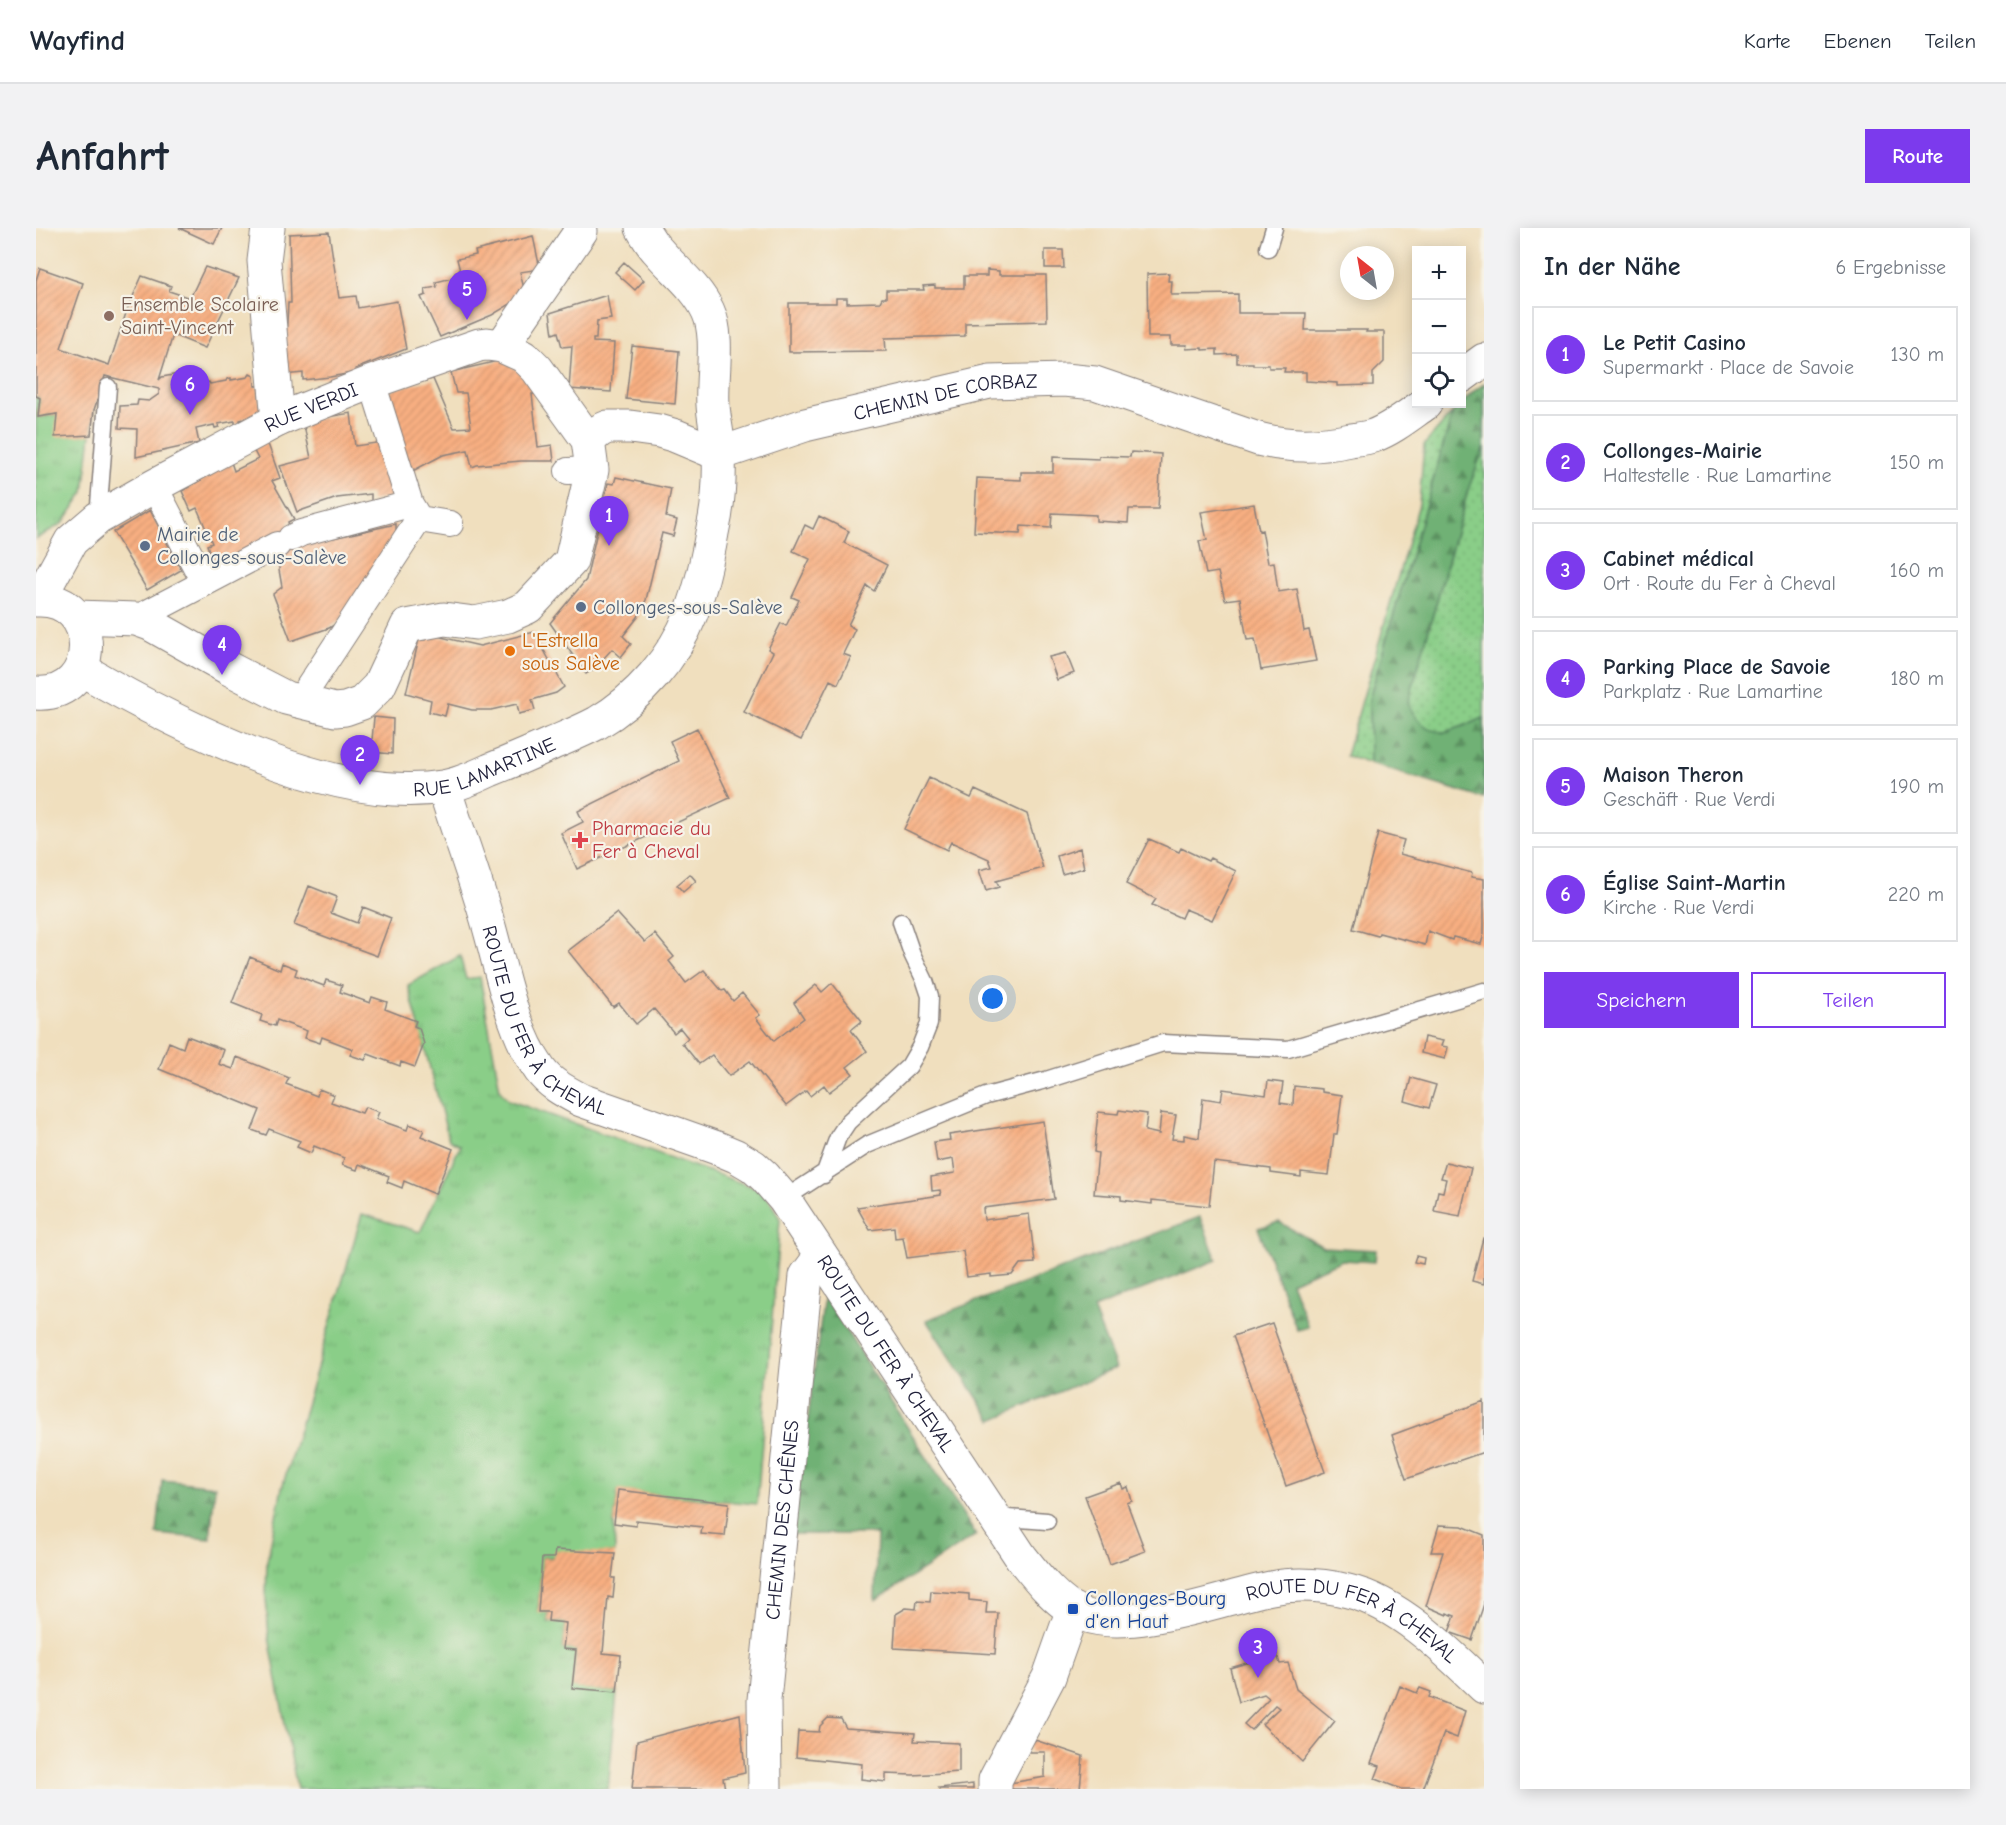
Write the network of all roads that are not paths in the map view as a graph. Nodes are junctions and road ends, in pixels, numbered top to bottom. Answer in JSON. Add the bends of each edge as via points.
{"nodes":[{"id":1,"x":268,"y":228,"type":"edge"},
{"id":2,"x":642,"y":228,"type":"edge"},
{"id":3,"x":1274,"y":228,"type":"edge"},
{"id":4,"x":581,"y":231,"type":"dead end"},
{"id":5,"x":1268,"y":249,"type":"dead end"},
{"id":6,"x":502,"y":346,"type":"junction"},
{"id":7,"x":1484,"y":360,"type":"edge"},
{"id":8,"x":1466,"y":373,"type":"edge"},
{"id":9,"x":372,"y":382,"type":"junction"},
{"id":10,"x":108,"y":387,"type":"dead end"},
{"id":11,"x":1419,"y":408,"type":"edge"},
{"id":12,"x":278,"y":420,"type":"junction"},
{"id":13,"x":719,"y":453,"type":"junction"},
{"id":14,"x":582,"y":460,"type":"junction"},
{"id":15,"x":154,"y":486,"type":"junction"},
{"id":16,"x":415,"y":512,"type":"junction"},
{"id":17,"x":98,"y":518,"type":"junction"},
{"id":18,"x":450,"y":524,"type":"dead end"},
{"id":19,"x":204,"y":582,"type":"junction"},
{"id":20,"x":38,"y":599,"type":"edge"},
{"id":21,"x":77,"y":617,"type":"junction"},
{"id":22,"x":136,"y":619,"type":"junction"},
{"id":23,"x":81,"y":669,"type":"junction"},
{"id":24,"x":36,"y":693,"type":"edge"},
{"id":25,"x":299,"y":702,"type":"junction"},
{"id":26,"x":444,"y":787,"type":"junction"},
{"id":27,"x":901,"y":922,"type":"dead end"},
{"id":28,"x":1484,"y":992,"type":"edge"},
{"id":29,"x":824,"y":1175,"type":"junction"},
{"id":30,"x":784,"y":1199,"type":"junction"},
{"id":31,"x":821,"y":1256,"type":"junction"},
{"id":32,"x":994,"y":1517,"type":"junction"},
{"id":33,"x":1047,"y":1521,"type":"dead end"},
{"id":34,"x":1073,"y":1609,"type":"junction"},
{"id":35,"x":1484,"y":1688,"type":"edge"},
{"id":36,"x":765,"y":1789,"type":"edge"},
{"id":37,"x":995,"y":1789,"type":"edge"}],
"edges":[{"from":1,"to":12,"type":"street","via":[[264,261]]},
{"from":2,"to":13,"type":"street","name":"RUE LAMARTINE","via":[[655,249],[694,287],[708,312]]},
{"from":3,"to":5,"type":"lane"},
{"from":4,"to":6,"type":"street"},
{"from":6,"to":9,"type":"street","name":"RUE VERDI","via":[[478,345]]},
{"from":6,"to":14,"type":"street","via":[[524,356],[537,369]]},
{"from":7,"to":8,"type":"street"},
{"from":9,"to":12,"type":"street","name":"RUE VERDI"},
{"from":9,"to":16,"type":"street"},
{"from":10,"to":17,"type":"lane"},
{"from":11,"to":13,"type":"street","name":"CHEMIN DE CORBAZ","via":[[1373,436],[1296,446],[1258,439],[1095,383],[990,382],[805,425]]},
{"from":12,"to":15,"type":"street","name":"RUE VERDI"},
{"from":13,"to":14,"type":"street","via":[[659,431],[608,427],[601,430]]},
{"from":13,"to":26,"type":"street","name":"RUE LAMARTINE","via":[[719,494],[704,574],[690,616],[657,671],[598,722]]},
{"from":14,"to":25,"type":"street","via":[[571,561],[528,607],[475,623],[418,619],[407,626],[379,686],[362,703],[345,709],[325,709]]},
{"from":15,"to":17,"type":"street","name":"RUE VERDI"},
{"from":15,"to":19,"type":"street"},
{"from":16,"to":18,"type":"street"},
{"from":16,"to":19,"type":"street","via":[[301,533]]},
{"from":16,"to":25,"type":"street"},
{"from":17,"to":20,"type":"street","name":"RUE VERDI","via":[[71,541]]},
{"from":19,"to":22,"type":"street"},
{"from":20,"to":21,"type":"street","via":[[60,604]]},
{"from":21,"to":22,"type":"street"},
{"from":21,"to":23,"type":"street","via":[[87,648]]},
{"from":22,"to":25,"type":"street"},
{"from":23,"to":24,"type":"street","via":[[74,679],[53,692]]},
{"from":23,"to":26,"type":"street","name":"RUE LAMARTINE","via":[[211,737],[284,764],[376,788]]},
{"from":26,"to":30,"type":"street","name":"ROUTE DU FER À CHEVAL","via":[[521,1034],[541,1071],[581,1100],[736,1156],[753,1166]]},
{"from":27,"to":29,"type":"lane","via":[[926,981],[929,1024],[909,1066],[838,1137]]},
{"from":28,"to":29,"type":"lane","via":[[1288,1049],[1163,1043],[986,1096],[867,1145]]},
{"from":29,"to":30,"type":"lane"},
{"from":30,"to":31,"type":"street","name":"ROUTE DU FER À CHEVAL"},
{"from":31,"to":32,"type":"street","name":"ROUTE DU FER À CHEVAL"},
{"from":31,"to":36,"type":"street","name":"CHEMIN DES CHÊNES","via":[[806,1276],[764,1700]]},
{"from":32,"to":33,"type":"lane"},
{"from":32,"to":34,"type":"street","name":"ROUTE DU FER À CHEVAL","via":[[1036,1576]]},
{"from":34,"to":35,"type":"street","name":"ROUTE DU FER À CHEVAL","via":[[1092,1618],[1132,1619],[1272,1588],[1309,1585],[1349,1591],[1410,1623]]},
{"from":34,"to":37,"type":"street","via":[[1049,1677],[994,1780]]}]}
